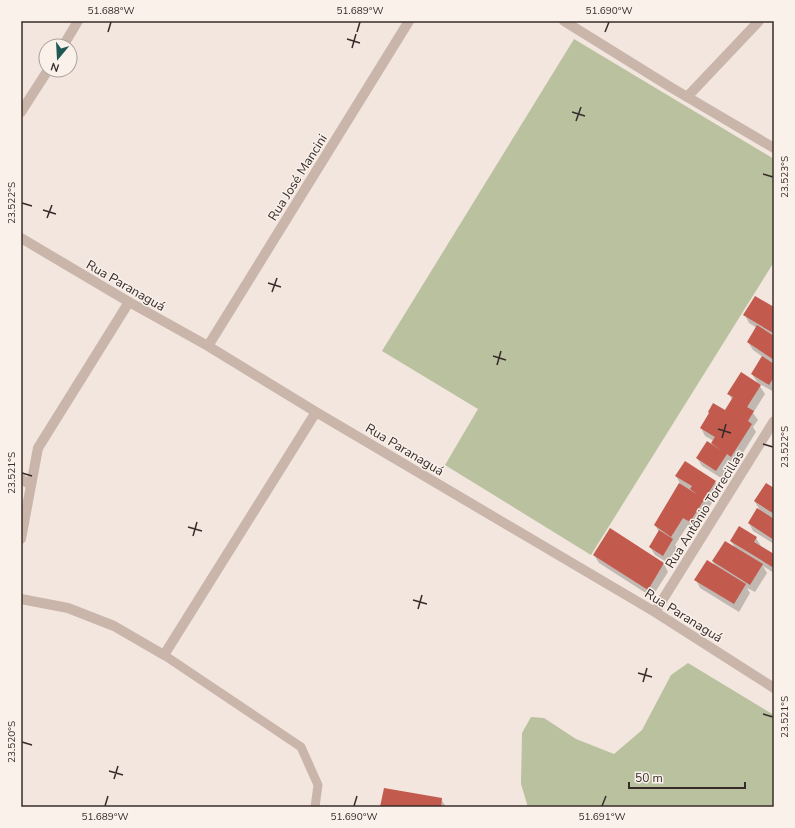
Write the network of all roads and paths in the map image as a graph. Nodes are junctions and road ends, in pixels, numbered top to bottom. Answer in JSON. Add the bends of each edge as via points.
{"nodes":[{"id":1,"x":78,"y":21,"type":"edge"},
{"id":2,"x":409,"y":21,"type":"edge"},
{"id":3,"x":564,"y":21,"type":"edge"},
{"id":4,"x":759,"y":21,"type":"edge"},
{"id":5,"x":68,"y":38,"type":"edge"},
{"id":6,"x":43,"y":78,"type":"edge"},
{"id":7,"x":687,"y":96,"type":"junction"},
{"id":8,"x":21,"y":112,"type":"edge"},
{"id":9,"x":774,"y":148,"type":"edge"},
{"id":10,"x":22,"y":240,"type":"edge"},
{"id":11,"x":129,"y":302,"type":"junction"},
{"id":12,"x":208,"y":346,"type":"junction"},
{"id":13,"x":316,"y":412,"type":"junction"},
{"id":14,"x":774,"y":421,"type":"edge"},
{"id":15,"x":21,"y":479,"type":"edge"},
{"id":16,"x":31,"y":485,"type":"junction"},
{"id":17,"x":21,"y":539,"type":"edge"},
{"id":18,"x":21,"y":599,"type":"edge"},
{"id":19,"x":655,"y":612,"type":"junction"},
{"id":20,"x":164,"y":655,"type":"junction"},
{"id":21,"x":774,"y":688,"type":"edge"},
{"id":22,"x":315,"y":807,"type":"edge"}],
"edges":[{"from":1,"to":5,"type":"street"},
{"from":2,"to":12,"type":"street","name":"Rua José Mancini"},
{"from":3,"to":7,"type":"street"},
{"from":4,"to":7,"type":"street"},
{"from":6,"to":8,"type":"street"},
{"from":7,"to":9,"type":"street"},
{"from":10,"to":11,"type":"street","name":"Rua Paranaguá"},
{"from":11,"to":12,"type":"street","name":"Rua Paranaguá"},
{"from":11,"to":16,"type":"street","via":[[38,448]]},
{"from":12,"to":13,"type":"street","name":"Rua Paranaguá"},
{"from":13,"to":19,"type":"street","name":"Rua Paranaguá"},
{"from":13,"to":20,"type":"street"},
{"from":14,"to":19,"type":"street","name":"Rua Antônio Torrecillas"},
{"from":15,"to":16,"type":"street"},
{"from":16,"to":17,"type":"street"},
{"from":18,"to":20,"type":"street","via":[[68,608],[114,626]]},
{"from":19,"to":21,"type":"street","name":"Rua Paranaguá"},
{"from":20,"to":22,"type":"lane","via":[[301,747],[318,785]]}]}
